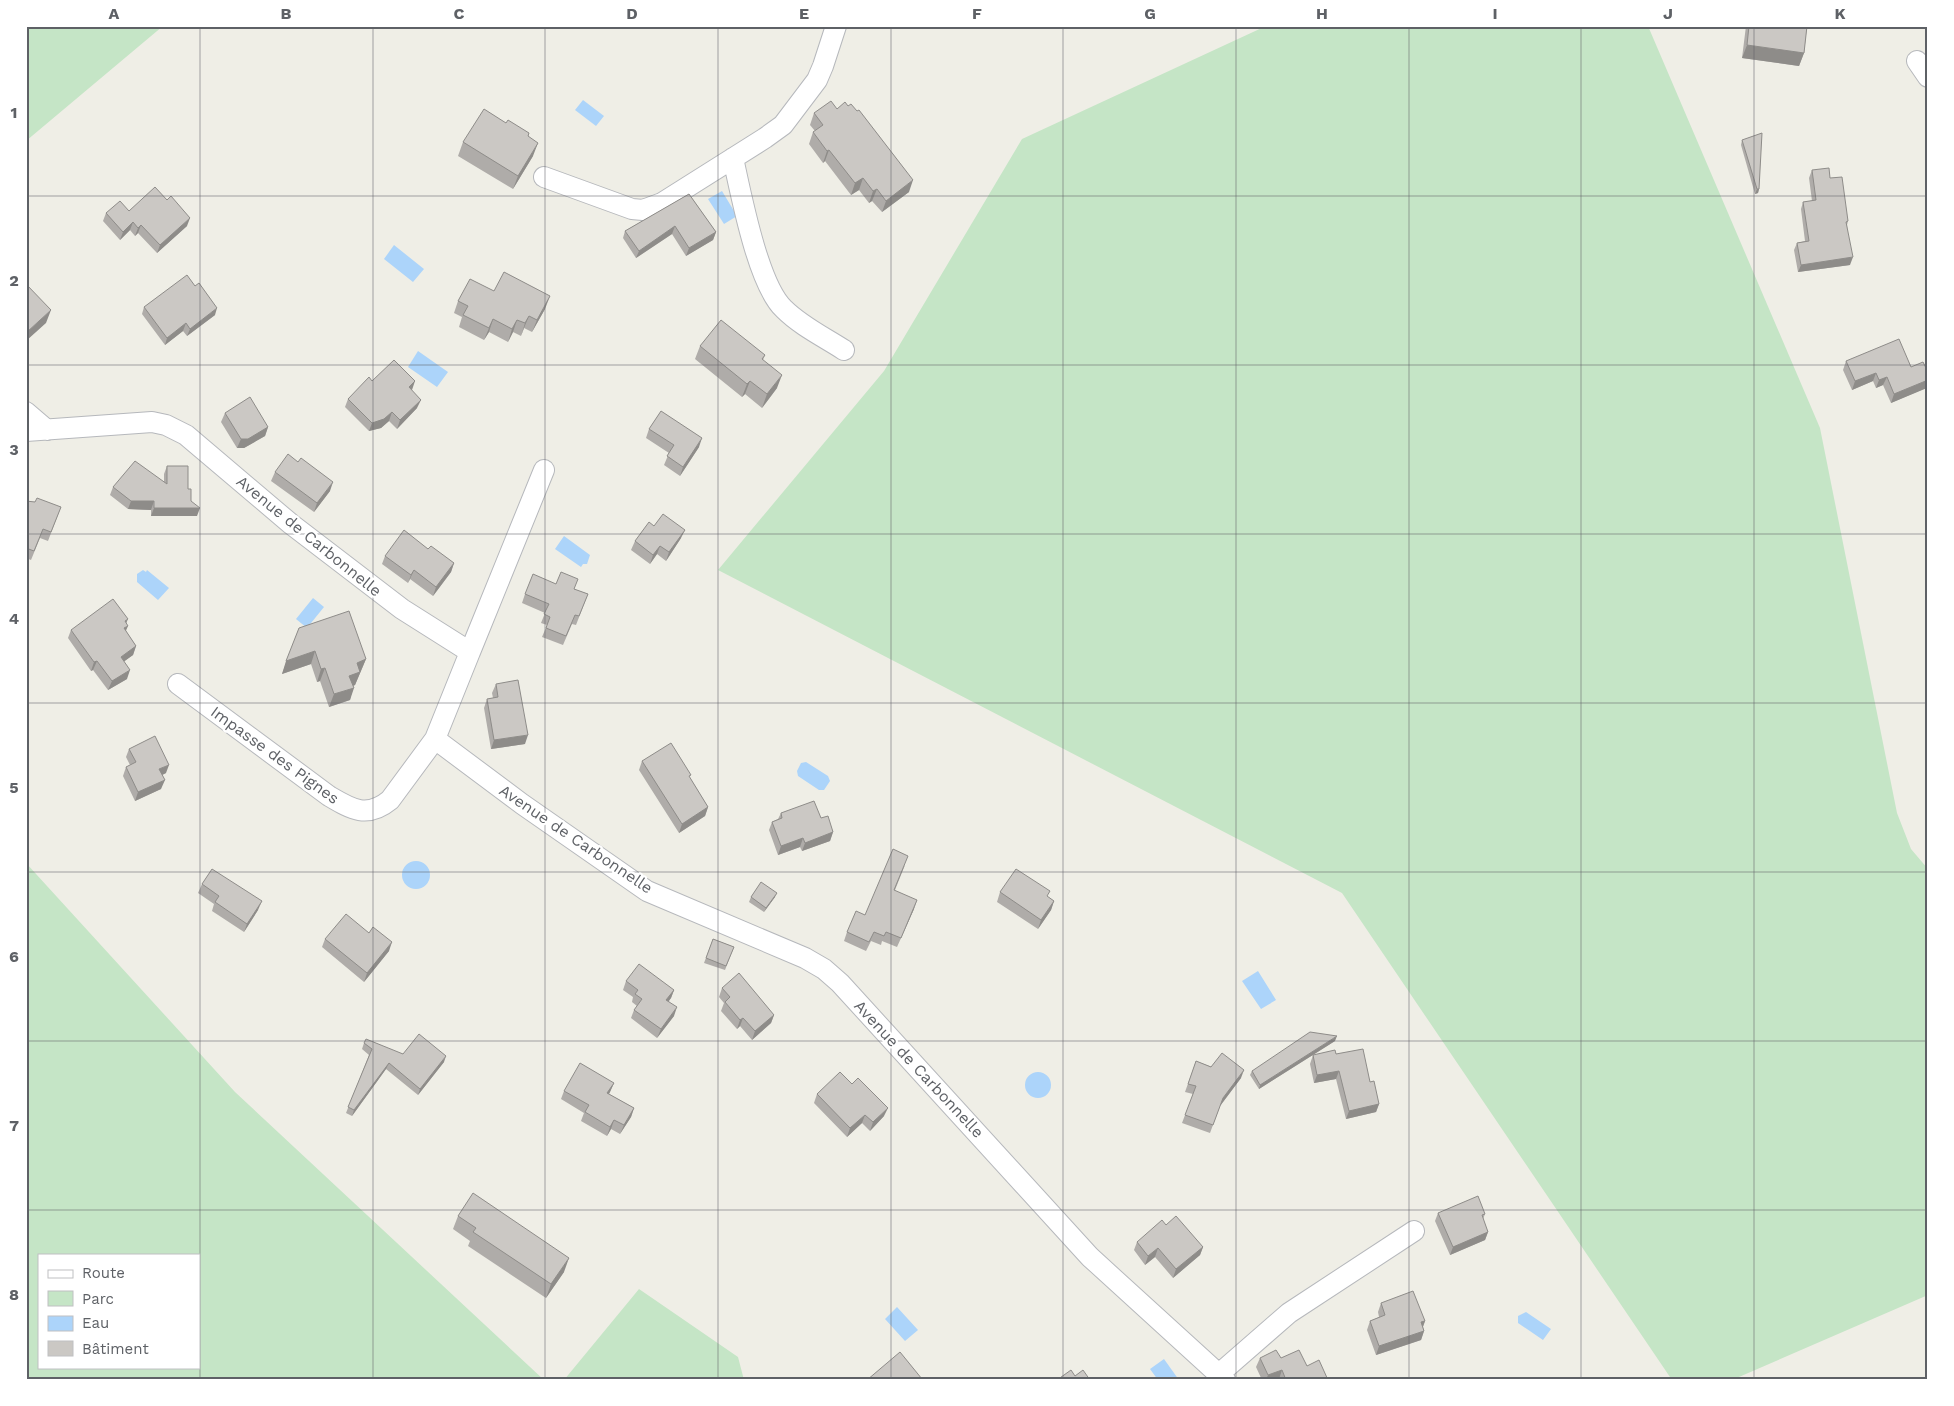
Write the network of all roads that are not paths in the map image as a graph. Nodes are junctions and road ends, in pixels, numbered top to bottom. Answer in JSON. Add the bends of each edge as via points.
{"nodes":[{"id":1,"x":836,"y":26,"type":"edge"},
{"id":2,"x":733,"y":158,"type":"junction"},
{"id":3,"x":544,"y":177,"type":"dead end"},
{"id":4,"x":844,"y":350,"type":"dead end"},
{"id":5,"x":26,"y":412,"type":"edge"},
{"id":6,"x":47,"y":430,"type":"junction"},
{"id":7,"x":26,"y":431,"type":"edge"},
{"id":8,"x":544,"y":470,"type":"dead end"},
{"id":9,"x":470,"y":652,"type":"junction"},
{"id":10,"x":178,"y":684,"type":"dead end"},
{"id":11,"x":435,"y":739,"type":"junction"},
{"id":12,"x":1414,"y":1231,"type":"dead end"},
{"id":13,"x":1222,"y":1377,"type":"edge"}],
"edges":[{"from":1,"to":2,"type":"street","via":[[817,80],[783,124]]},
{"from":2,"to":3,"type":"street","via":[[662,203],[644,210],[632,209]]},
{"from":2,"to":4,"type":"street","via":[[759,260],[772,294],[794,318]]},
{"from":5,"to":6,"type":"street"},
{"from":6,"to":7,"type":"street","name":"Avenue de Carbonnelle"},
{"from":6,"to":9,"type":"street","name":"Avenue de Carbonnelle","via":[[152,422],[177,430],[291,524],[402,609]]},
{"from":8,"to":9,"type":"street"},
{"from":9,"to":11,"type":"street"},
{"from":10,"to":11,"type":"street","name":"Impasse des Pignes","via":[[329,796],[356,811],[374,809],[390,800]]},
{"from":11,"to":13,"type":"street","name":"Avenue de Carbonnelle","via":[[647,891],[805,958],[824,970],[846,990],[1090,1257]]},
{"from":12,"to":13,"type":"street","via":[[1289,1313]]}]}
